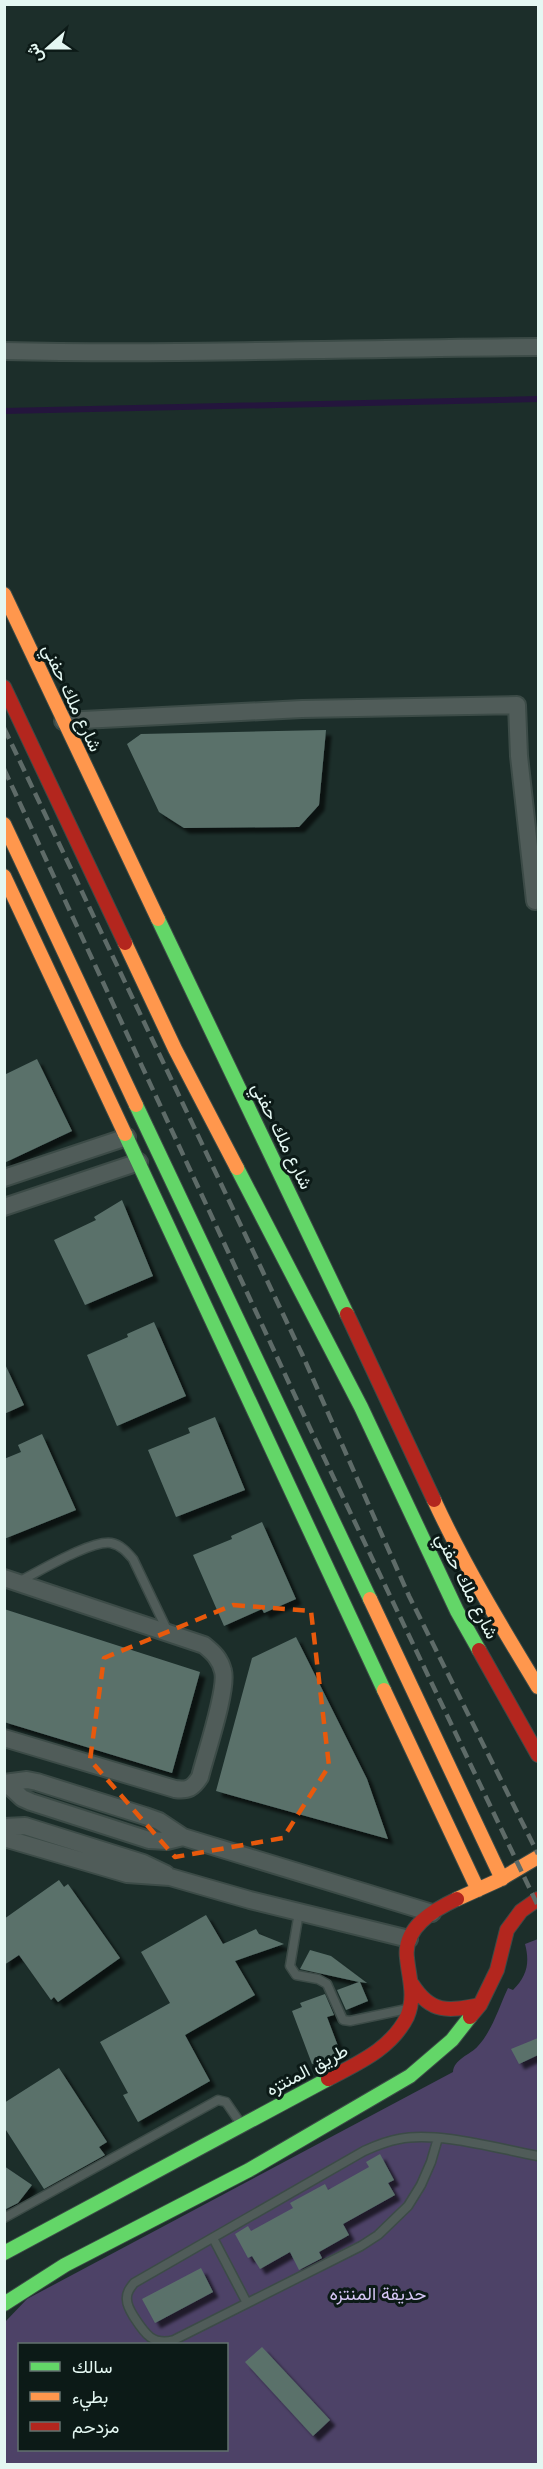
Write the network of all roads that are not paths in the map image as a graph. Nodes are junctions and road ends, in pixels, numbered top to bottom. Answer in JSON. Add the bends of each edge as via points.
{"nodes":[{"id":1,"x":538,"y":346,"type":"edge"},
{"id":2,"x":4,"y":351,"type":"edge"},
{"id":3,"x":4,"y":594,"type":"edge"},
{"id":4,"x":4,"y":687,"type":"edge"},
{"id":5,"x":63,"y":721,"type":"junction"},
{"id":6,"x":4,"y":824,"type":"edge"},
{"id":7,"x":4,"y":876,"type":"edge"},
{"id":8,"x":535,"y":901,"type":"dead end"},
{"id":9,"x":127,"y":1137,"type":"junction"},
{"id":10,"x":139,"y":1162,"type":"junction"},
{"id":11,"x":4,"y":1178,"type":"edge"},
{"id":12,"x":4,"y":1207,"type":"edge"},
{"id":13,"x":386,"y":1395,"type":"junction"},
{"id":14,"x":361,"y":1407,"type":"junction"},
{"id":15,"x":10,"y":1580,"type":"edge"},
{"id":16,"x":168,"y":1633,"type":"junction"},
{"id":17,"x":538,"y":1687,"type":"edge"},
{"id":18,"x":4,"y":1738,"type":"edge"},
{"id":19,"x":538,"y":1755,"type":"edge"},
{"id":20,"x":5,"y":1787,"type":"edge"},
{"id":21,"x":4,"y":1827,"type":"edge"},
{"id":22,"x":4,"y":1838,"type":"edge"},
{"id":23,"x":538,"y":1857,"type":"edge"},
{"id":24,"x":170,"y":1877,"type":"junction"},
{"id":25,"x":502,"y":1879,"type":"junction"},
{"id":26,"x":478,"y":1890,"type":"junction"},
{"id":27,"x":538,"y":1899,"type":"edge"},
{"id":28,"x":299,"y":1912,"type":"junction"},
{"id":29,"x":432,"y":1913,"type":"junction"},
{"id":30,"x":409,"y":1939,"type":"junction"},
{"id":31,"x":412,"y":1984,"type":"junction"},
{"id":32,"x":480,"y":2005,"type":"junction"},
{"id":33,"x":410,"y":2008,"type":"junction"},
{"id":34,"x":241,"y":2125,"type":"junction"},
{"id":35,"x":438,"y":2138,"type":"junction"},
{"id":36,"x":538,"y":2156,"type":"edge"},
{"id":37,"x":4,"y":2218,"type":"edge"},
{"id":38,"x":213,"y":2238,"type":"junction"},
{"id":39,"x":4,"y":2253,"type":"edge"},
{"id":40,"x":247,"y":2303,"type":"junction"},
{"id":41,"x":4,"y":2304,"type":"edge"}],
"edges":[{"from":1,"to":2,"type":"street","via":[[134,354]]},
{"from":3,"to":5,"type":"main road","name":"شارع ملك حفني"},
{"from":4,"to":14,"type":"main road","name":"شارع ملك حفني","via":[[175,1049]]},
{"from":5,"to":8,"type":"street","via":[[302,709],[517,705]]},
{"from":5,"to":13,"type":"main road","name":"شارع ملك حفني"},
{"from":6,"to":25,"type":"main road"},
{"from":7,"to":9,"type":"main road"},
{"from":9,"to":10,"type":"main road"},
{"from":9,"to":11,"type":"street"},
{"from":10,"to":12,"type":"street"},
{"from":10,"to":26,"type":"main road"},
{"from":13,"to":14,"type":"main road"},
{"from":13,"to":17,"type":"main road","name":"شارع ملك حفني","via":[[454,1543]]},
{"from":14,"to":19,"type":"main road","name":"شارع ملك حفني","via":[[457,1611]]},
{"from":15,"to":16,"type":"street"},
{"from":15,"to":16,"type":"lane","via":[[88,1547],[113,1543],[133,1559]]},
{"from":16,"to":18,"type":"street","via":[[204,1645],[218,1657],[224,1674],[200,1777],[194,1786],[185,1791],[175,1789]]},
{"from":20,"to":29,"type":"street","via":[[31,1802],[149,1840],[183,1837]]},
{"from":21,"to":24,"type":"street","via":[[25,1826],[42,1831],[143,1863]]},
{"from":22,"to":24,"type":"street","via":[[126,1874]]},
{"from":23,"to":25,"type":"main road"},
{"from":24,"to":28,"type":"street"},
{"from":25,"to":26,"type":"main road"},
{"from":26,"to":29,"type":"main road"},
{"from":27,"to":32,"type":"main road","via":[[521,1911],[507,1930],[497,1970]]},
{"from":28,"to":30,"type":"street"},
{"from":28,"to":33,"type":"lane","via":[[290,1965],[296,1975],[327,1984],[343,2020]]},
{"from":29,"to":30,"type":"main road","via":[[418,1924]]},
{"from":30,"to":31,"type":"main road","name":"طريق المنتزه","via":[[406,1957]]},
{"from":31,"to":32,"type":"main road","via":[[417,1994],[434,2007],[456,2010]]},
{"from":31,"to":33,"type":"main road","name":"طريق المنتزه"},
{"from":32,"to":41,"type":"main road","via":[[452,2040],[407,2072],[249,2170],[65,2265]]},
{"from":33,"to":34,"type":"main road","name":"طريق المنتزه","via":[[390,2048]]},
{"from":34,"to":37,"type":"lane","via":[[226,2102],[219,2100]]},
{"from":34,"to":39,"type":"main road","name":"طريق المنتزه"},
{"from":35,"to":36,"type":"lane"},
{"from":35,"to":38,"type":"lane","via":[[400,2139],[372,2148]]},
{"from":35,"to":40,"type":"lane","via":[[421,2185],[394,2222],[361,2246]]},
{"from":38,"to":40,"type":"lane"},
{"from":38,"to":40,"type":"lane","via":[[134,2283],[128,2290],[129,2308],[144,2333],[153,2341],[164,2343]]}]}
